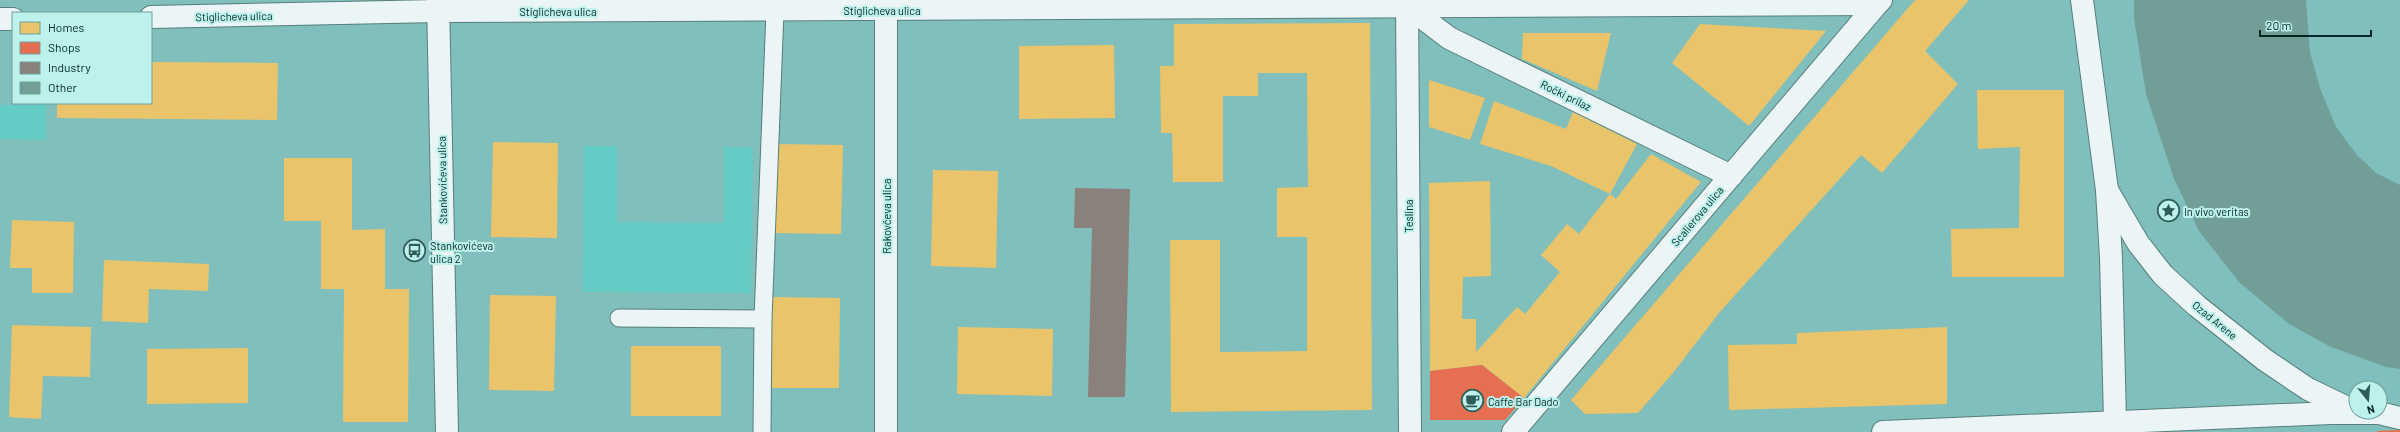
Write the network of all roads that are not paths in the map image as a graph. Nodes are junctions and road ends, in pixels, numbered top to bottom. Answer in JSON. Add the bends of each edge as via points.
{"nodes":[{"id":1,"x":2082,"y":0,"type":"edge"},
{"id":2,"x":1879,"y":2,"type":"edge"},
{"id":3,"x":1407,"y":3,"type":"edge"},
{"id":4,"x":1610,"y":3,"type":"edge"},
{"id":5,"x":1178,"y":4,"type":"edge"},
{"id":6,"x":886,"y":5,"type":"edge"},
{"id":7,"x":438,"y":6,"type":"edge"},
{"id":8,"x":775,"y":11,"type":"junction"},
{"id":9,"x":152,"y":17,"type":"edge"},
{"id":10,"x":0,"y":19,"type":"edge"},
{"id":11,"x":12,"y":19,"type":"edge"},
{"id":12,"x":1731,"y":176,"type":"junction"},
{"id":13,"x":2107,"y":190,"type":"junction"},
{"id":14,"x":619,"y":318,"type":"dead end"},
{"id":15,"x":763,"y":319,"type":"junction"},
{"id":16,"x":2348,"y":408,"type":"edge"},
{"id":17,"x":2348,"y":414,"type":"edge"},
{"id":18,"x":2388,"y":415,"type":"edge"},
{"id":19,"x":2400,"y":418,"type":"edge"},
{"id":20,"x":2115,"y":421,"type":"junction"},
{"id":21,"x":2145,"y":426,"type":"edge"},
{"id":22,"x":447,"y":432,"type":"edge"},
{"id":23,"x":762,"y":432,"type":"edge"},
{"id":24,"x":886,"y":432,"type":"edge"},
{"id":25,"x":1410,"y":432,"type":"edge"},
{"id":26,"x":1513,"y":432,"type":"edge"},
{"id":27,"x":1883,"y":432,"type":"edge"}],
"edges":[{"from":1,"to":13,"type":"street","name":"Ozad Arene"},
{"from":2,"to":4,"type":"street","name":"Stiglicheva ulica"},
{"from":2,"to":12,"type":"street","name":"Scalierova ulica"},
{"from":3,"to":4,"type":"street","name":"Stiglicheva ulica"},
{"from":3,"to":5,"type":"street","name":"Stiglicheva ulica"},
{"from":3,"to":12,"type":"street","name":"Ročki prilaz","via":[[1449,38]]},
{"from":3,"to":25,"type":"street","name":"Teslina"},
{"from":5,"to":6,"type":"street","name":"Stiglicheva ulica"},
{"from":6,"to":8,"type":"street","name":"Stiglicheva ulica"},
{"from":6,"to":24,"type":"street","name":"Rakovčeva ulica"},
{"from":7,"to":8,"type":"street","name":"Stiglicheva ulica"},
{"from":7,"to":9,"type":"street","name":"Stiglicheva ulica"},
{"from":7,"to":22,"type":"street","name":"Stankovićeva ulica"},
{"from":8,"to":15,"type":"lane"},
{"from":10,"to":11,"type":"street"},
{"from":12,"to":26,"type":"street","name":"Scalierova ulica"},
{"from":13,"to":16,"type":"street","name":"Ozad Arene","via":[[2138,243],[2163,275],[2197,306],[2265,360],[2308,389]]},
{"from":13,"to":20,"type":"street","name":"Ozad Arene"},
{"from":14,"to":15,"type":"lane"},
{"from":15,"to":23,"type":"lane"},
{"from":17,"to":21,"type":"street","name":"Ozad Arene"},
{"from":18,"to":19,"type":"street","name":"Ozad Arene"},
{"from":20,"to":21,"type":"street","name":"Ozad Arene"},
{"from":20,"to":27,"type":"street","name":"Ozad Arene"}]}
